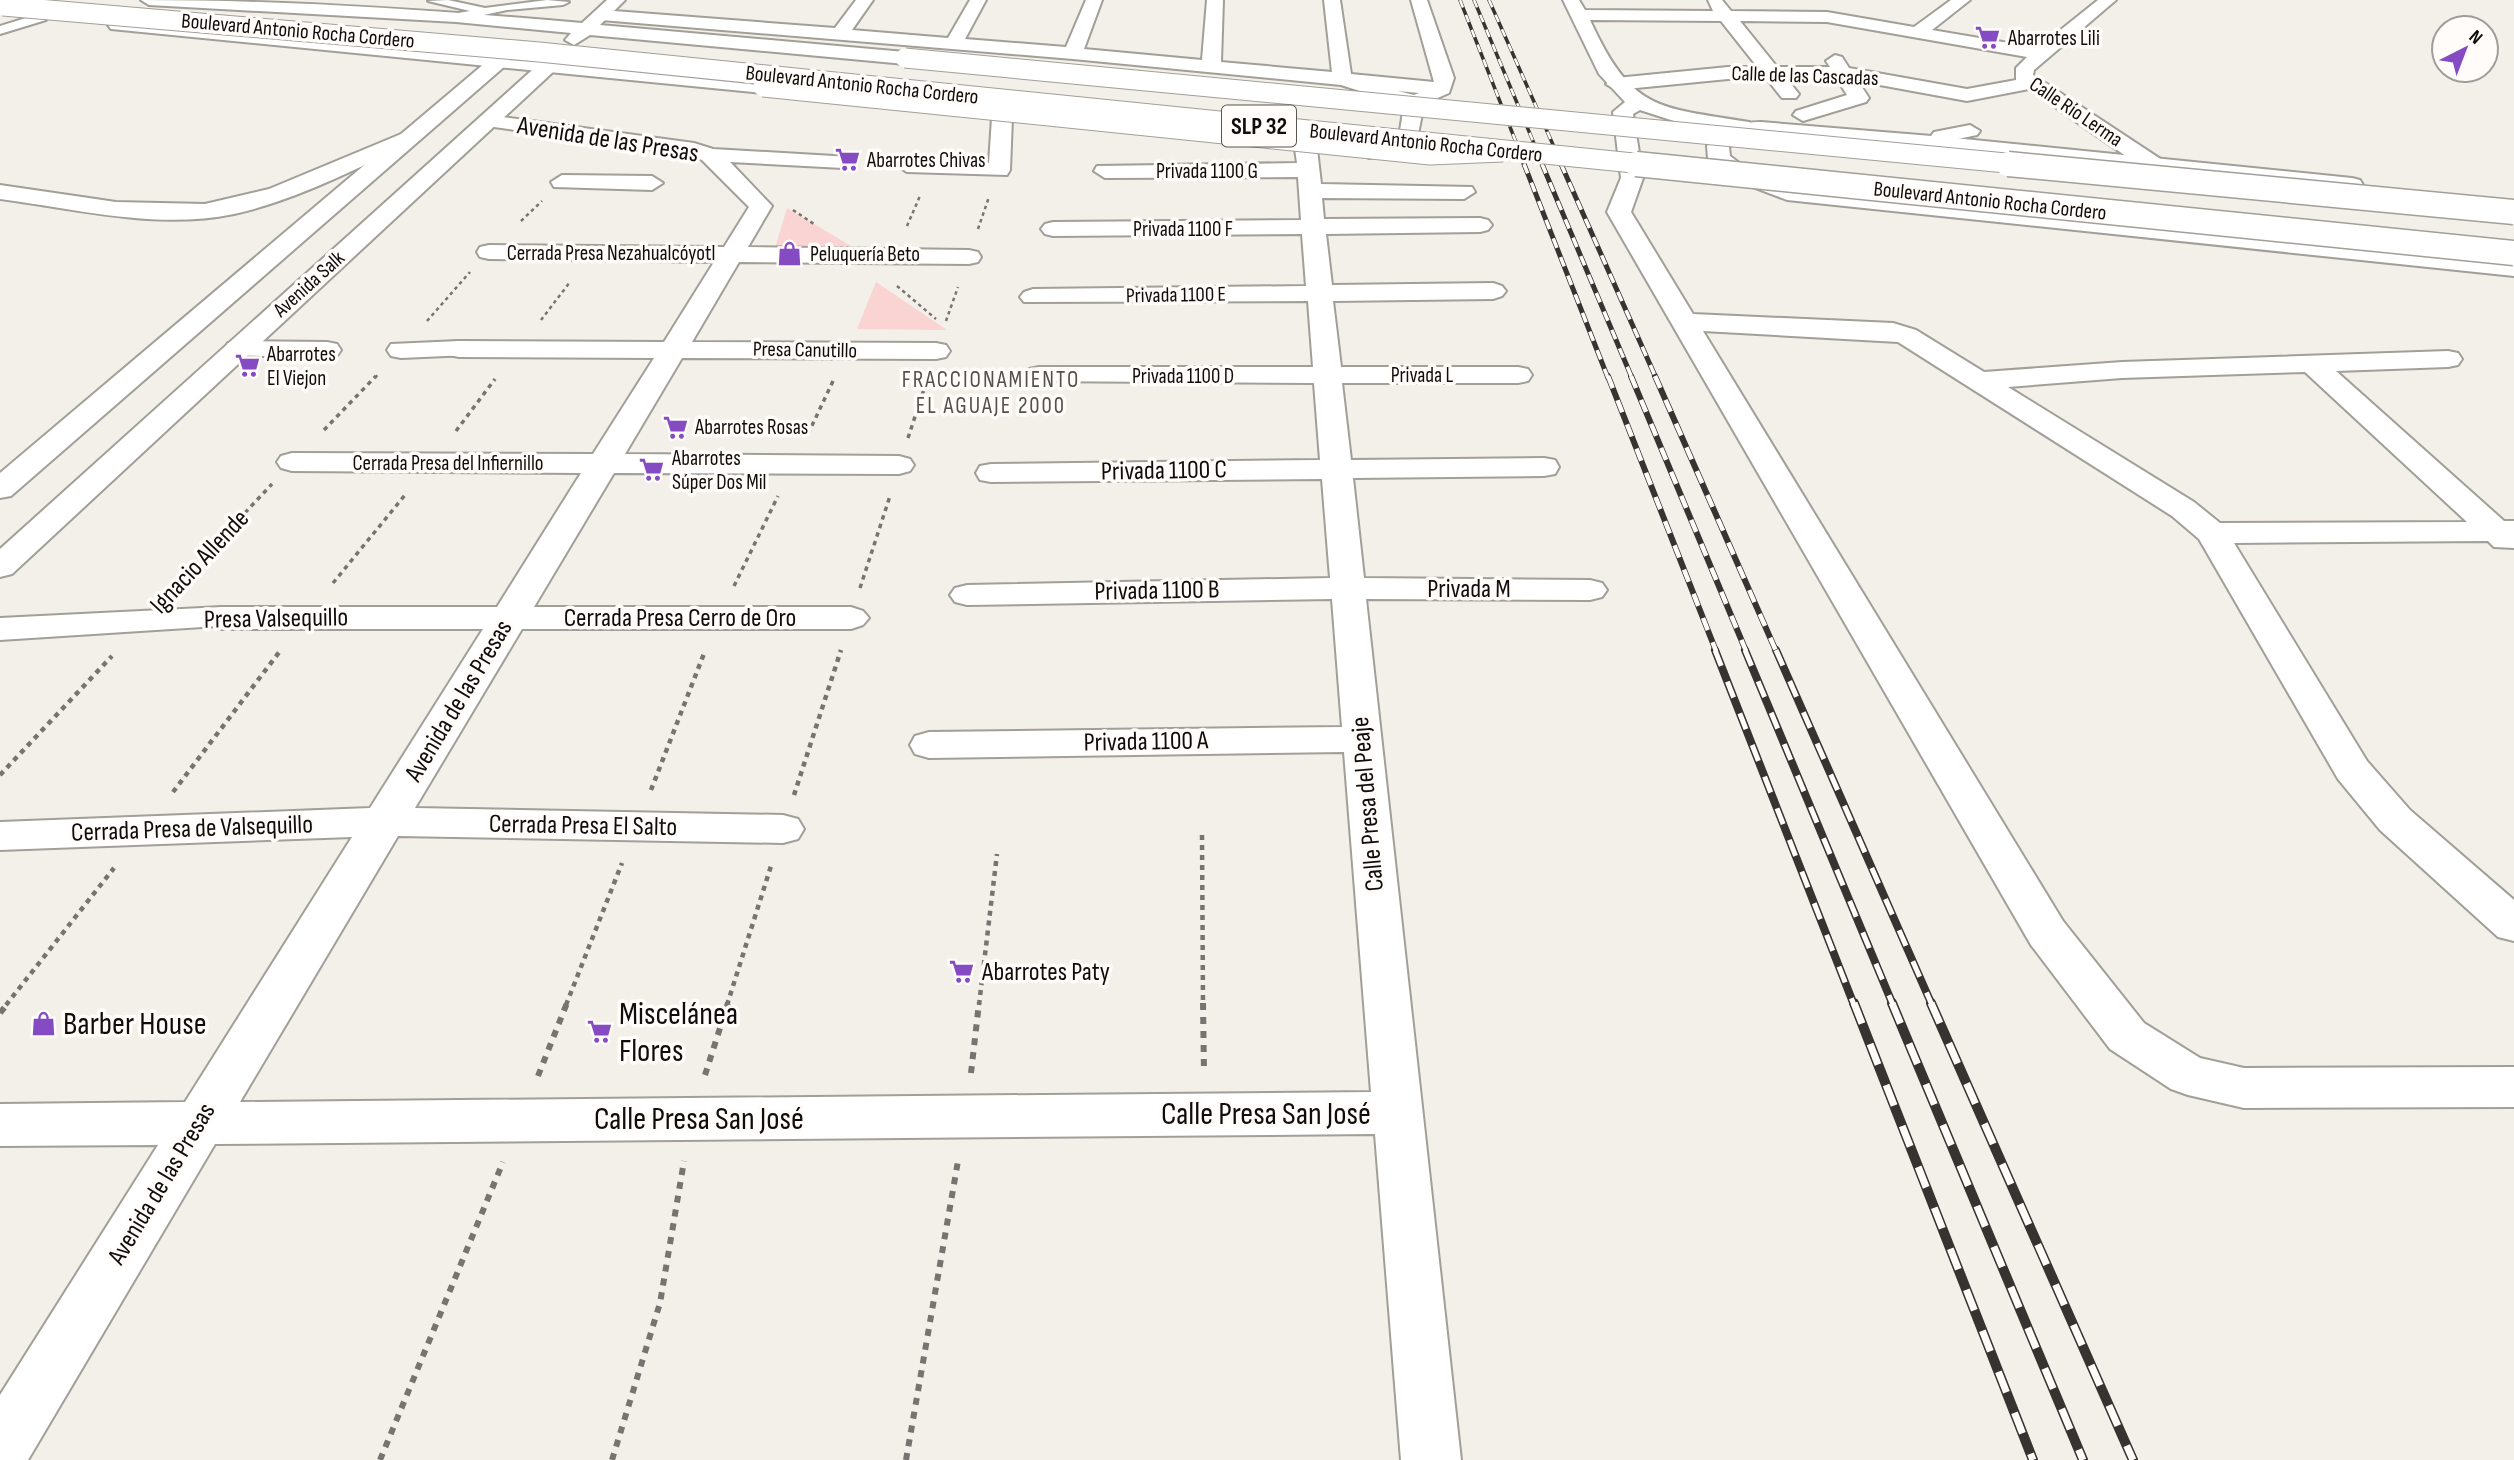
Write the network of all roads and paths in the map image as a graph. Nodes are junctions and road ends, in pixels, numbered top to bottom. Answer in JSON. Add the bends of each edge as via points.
{"nodes":[{"id":1,"x":149,"y":0,"type":"edge"},
{"id":2,"x":617,"y":0,"type":"edge"},
{"id":3,"x":865,"y":0,"type":"edge"},
{"id":4,"x":978,"y":0,"type":"edge"},
{"id":5,"x":1094,"y":0,"type":"edge"},
{"id":6,"x":1215,"y":0,"type":"edge"},
{"id":7,"x":1332,"y":0,"type":"edge"},
{"id":8,"x":1419,"y":0,"type":"edge"},
{"id":9,"x":1779,"y":0,"type":"edge"},
{"id":10,"x":1962,"y":0,"type":"edge"},
{"id":11,"x":2108,"y":0,"type":"edge"},
{"id":12,"x":437,"y":1,"type":"edge"},
{"id":13,"x":557,"y":1,"type":"edge"},
{"id":14,"x":220,"y":4,"type":"junction"},
{"id":15,"x":1720,"y":7,"type":"edge"},
{"id":16,"x":736,"y":8,"type":"dead end"},
{"id":17,"x":1575,"y":8,"type":"edge"},
{"id":18,"x":2,"y":9,"type":"edge"},
{"id":19,"x":42,"y":9,"type":"edge"},
{"id":20,"x":489,"y":10,"type":"junction"},
{"id":21,"x":398,"y":13,"type":"junction"},
{"id":22,"x":601,"y":15,"type":"junction"},
{"id":23,"x":1795,"y":15,"type":"junction"},
{"id":24,"x":456,"y":17,"type":"junction"},
{"id":25,"x":538,"y":24,"type":"junction"},
{"id":26,"x":720,"y":24,"type":"junction"},
{"id":27,"x":585,"y":29,"type":"junction"},
{"id":28,"x":0,"y":30,"type":"edge"},
{"id":29,"x":1917,"y":32,"type":"junction"},
{"id":30,"x":840,"y":34,"type":"junction"},
{"id":31,"x":954,"y":43,"type":"junction"},
{"id":32,"x":343,"y":47,"type":"junction"},
{"id":33,"x":797,"y":48,"type":"junction"},
{"id":34,"x":1073,"y":53,"type":"junction"},
{"id":35,"x":2042,"y":54,"type":"junction"},
{"id":36,"x":498,"y":62,"type":"junction"},
{"id":37,"x":547,"y":66,"type":"junction"},
{"id":38,"x":1211,"y":67,"type":"junction"},
{"id":39,"x":1773,"y":73,"type":"junction"},
{"id":40,"x":1845,"y":73,"type":"junction"},
{"id":41,"x":624,"y":74,"type":"junction"},
{"id":42,"x":665,"y":78,"type":"junction"},
{"id":43,"x":1342,"y":79,"type":"junction"},
{"id":44,"x":2032,"y":83,"type":"junction"},
{"id":45,"x":1443,"y":89,"type":"junction"},
{"id":46,"x":1628,"y":93,"type":"junction"},
{"id":47,"x":1414,"y":102,"type":"junction"},
{"id":48,"x":1002,"y":118,"type":"junction"},
{"id":49,"x":487,"y":121,"type":"junction"},
{"id":50,"x":1810,"y":124,"type":"junction"},
{"id":51,"x":1749,"y":128,"type":"junction"},
{"id":52,"x":1970,"y":131,"type":"dead end"},
{"id":53,"x":612,"y":137,"type":"junction"},
{"id":54,"x":407,"y":138,"type":"junction"},
{"id":55,"x":1944,"y":143,"type":"junction"},
{"id":56,"x":1506,"y":152,"type":"junction"},
{"id":57,"x":710,"y":155,"type":"junction"},
{"id":58,"x":843,"y":162,"type":"dead end"},
{"id":59,"x":2154,"y":165,"type":"junction"},
{"id":60,"x":907,"y":166,"type":"dead end"},
{"id":61,"x":932,"y":167,"type":"junction"},
{"id":62,"x":1105,"y":171,"type":"dead end"},
{"id":63,"x":652,"y":183,"type":"dead end"},
{"id":64,"x":1309,"y":185,"type":"junction"},
{"id":65,"x":0,"y":192,"type":"edge"},
{"id":66,"x":1464,"y":192,"type":"dead end"},
{"id":67,"x":2514,"y":201,"type":"edge"},
{"id":68,"x":2514,"y":212,"type":"edge"},
{"id":69,"x":1480,"y":225,"type":"dead end"},
{"id":70,"x":1053,"y":229,"type":"dead end"},
{"id":71,"x":2514,"y":240,"type":"edge"},
{"id":72,"x":489,"y":252,"type":"dead end"},
{"id":73,"x":733,"y":253,"type":"junction"},
{"id":74,"x":2514,"y":253,"type":"edge"},
{"id":75,"x":895,"y":256,"type":"junction"},
{"id":76,"x":969,"y":257,"type":"dead end"},
{"id":77,"x":2514,"y":269,"type":"edge"},
{"id":78,"x":1493,"y":291,"type":"dead end"},
{"id":79,"x":1320,"y":294,"type":"junction"},
{"id":80,"x":1032,"y":297,"type":"dead end"},
{"id":81,"x":1686,"y":322,"type":"junction"},
{"id":82,"x":675,"y":348,"type":"junction"},
{"id":83,"x":238,"y":349,"type":"junction"},
{"id":84,"x":327,"y":350,"type":"dead end"},
{"id":85,"x":401,"y":350,"type":"joint"},
{"id":86,"x":936,"y":351,"type":"dead end"},
{"id":87,"x":2448,"y":359,"type":"dead end"},
{"id":88,"x":2311,"y":363,"type":"junction"},
{"id":89,"x":1518,"y":374,"type":"dead end"},
{"id":90,"x":1327,"y":375,"type":"junction"},
{"id":91,"x":1040,"y":376,"type":"dead end"},
{"id":92,"x":1976,"y":381,"type":"junction"},
{"id":93,"x":292,"y":462,"type":"junction"},
{"id":94,"x":431,"y":463,"type":"junction"},
{"id":95,"x":604,"y":464,"type":"junction"},
{"id":96,"x":900,"y":465,"type":"dead end"},
{"id":97,"x":1544,"y":467,"type":"dead end"},
{"id":98,"x":1336,"y":469,"type":"junction"},
{"id":99,"x":992,"y":473,"type":"dead end"},
{"id":100,"x":0,"y":489,"type":"edge"},
{"id":101,"x":764,"y":524,"type":"dead end"},
{"id":102,"x":2212,"y":533,"type":"junction"},
{"id":103,"x":2508,"y":536,"type":"edge"},
{"id":104,"x":0,"y":567,"type":"edge"},
{"id":105,"x":1348,"y":588,"type":"junction"},
{"id":106,"x":1590,"y":590,"type":"dead end"},
{"id":107,"x":967,"y":595,"type":"dead end"},
{"id":108,"x":510,"y":617,"type":"junction"},
{"id":109,"x":304,"y":618,"type":"junction"},
{"id":110,"x":718,"y":618,"type":"junction"},
{"id":111,"x":850,"y":618,"type":"dead end"},
{"id":112,"x":143,"y":622,"type":"junction"},
{"id":113,"x":0,"y":629,"type":"edge"},
{"id":114,"x":688,"y":695,"type":"dead end"},
{"id":115,"x":1362,"y":739,"type":"junction"},
{"id":116,"x":929,"y":745,"type":"dead end"},
{"id":117,"x":0,"y":775,"type":"edge"},
{"id":118,"x":384,"y":822,"type":"junction"},
{"id":119,"x":783,"y":829,"type":"dead end"},
{"id":120,"x":143,"y":831,"type":"junction"},
{"id":121,"x":1202,"y":835,"type":"dead end"},
{"id":122,"x":0,"y":836,"type":"edge"},
{"id":123,"x":998,"y":854,"type":"dead end"},
{"id":124,"x":2514,"y":925,"type":"edge"},
{"id":125,"x":591,"y":942,"type":"dead end"},
{"id":126,"x":735,"y":981,"type":"dead end"},
{"id":127,"x":0,"y":1013,"type":"edge"},
{"id":128,"x":2514,"y":1087,"type":"edge"},
{"id":129,"x":1398,"y":1113,"type":"junction"},
{"id":130,"x":1204,"y":1115,"type":"junction"},
{"id":131,"x":965,"y":1117,"type":"junction"},
{"id":132,"x":691,"y":1119,"type":"junction"},
{"id":133,"x":521,"y":1121,"type":"junction"},
{"id":134,"x":200,"y":1124,"type":"junction"},
{"id":135,"x":0,"y":1125,"type":"edge"},
{"id":136,"x":0,"y":1450,"type":"edge"},
{"id":137,"x":380,"y":1460,"type":"edge"},
{"id":138,"x":612,"y":1460,"type":"edge"},
{"id":139,"x":906,"y":1460,"type":"edge"},
{"id":140,"x":1431,"y":1460,"type":"edge"}],
"edges":[{"from":1,"to":14,"type":"main road"},
{"from":2,"to":22,"type":"main road","name":"Avenida Salk"},
{"from":3,"to":30,"type":"main road"},
{"from":4,"to":31,"type":"main road"},
{"from":5,"to":34,"type":"main road"},
{"from":6,"to":38,"type":"main road"},
{"from":7,"to":43,"type":"main road"},
{"from":8,"to":45,"type":"main road","via":[[1444,78]]},
{"from":9,"to":23,"type":"main road"},
{"from":10,"to":29,"type":"main road"},
{"from":11,"to":35,"type":"main road","name":"Calle Río Lerma"},
{"from":12,"to":20,"type":"lane"},
{"from":12,"to":21,"type":"lane"},
{"from":13,"to":20,"type":"lane"},
{"from":13,"to":25,"type":"main road","name":"Avenida Salk"},
{"from":14,"to":21,"type":"main road"},
{"from":14,"to":32,"type":"main road","via":[[467,26],[484,33],[470,43],[434,50]]},
{"from":15,"to":17,"type":"main road"},
{"from":15,"to":23,"type":"main road"},
{"from":15,"to":39,"type":"main road"},
{"from":16,"to":26,"type":"main road"},
{"from":17,"to":46,"type":"main road"},
{"from":18,"to":19,"type":"main road","name":"Boulevard Antonio Rocha Cordero"},
{"from":18,"to":56,"type":"main road","name":"Boulevard Antonio Rocha Cordero","number":"SLP 32","bridge":true,"via":[[539,52]]},
{"from":19,"to":28,"type":"lane"},
{"from":19,"to":32,"type":"main road","name":"Boulevard Antonio Rocha Cordero"},
{"from":19,"to":71,"type":"main road","name":"Boulevard Antonio Rocha Cordero","number":"SLP 32","via":[[565,45],[1470,132]]},
{"from":20,"to":24,"type":"lane"},
{"from":21,"to":24,"type":"main road"},
{"from":22,"to":26,"type":"main road"},
{"from":22,"to":27,"type":"main road","name":"Avenida Salk"},
{"from":23,"to":29,"type":"main road"},
{"from":23,"to":40,"type":"main road"},
{"from":24,"to":25,"type":"main road"},
{"from":25,"to":27,"type":"main road"},
{"from":25,"to":36,"type":"main road","name":"Avenida Salk"},
{"from":26,"to":30,"type":"main road"},
{"from":27,"to":33,"type":"main road"},
{"from":27,"to":37,"type":"main road","name":"Avenida Salk"},
{"from":29,"to":35,"type":"main road"},
{"from":30,"to":31,"type":"main road"},
{"from":31,"to":34,"type":"main road"},
{"from":32,"to":36,"type":"main road","name":"Boulevard Antonio Rocha Cordero"},
{"from":33,"to":41,"type":"main road","via":[[640,46],[608,51],[589,60],[589,65]]},
{"from":33,"to":68,"type":"main road","bridge":true},
{"from":34,"to":38,"type":"main road"},
{"from":35,"to":44,"type":"main road","name":"Calle Río Lerma","via":[[2025,68],[2023,77]]},
{"from":36,"to":37,"type":"main road","name":"Boulevard Antonio Rocha Cordero"},
{"from":36,"to":54,"type":"main road","name":"Avenida Salk"},
{"from":37,"to":41,"type":"main road","name":"Boulevard Antonio Rocha Cordero"},
{"from":37,"to":49,"type":"main road","name":"Avenida Salk"},
{"from":38,"to":43,"type":"main road"},
{"from":39,"to":40,"type":"main road","name":"Calle de las Cascadas"},
{"from":39,"to":46,"type":"main road","name":"Calle de las Cascadas","via":[[1728,73]]},
{"from":39,"to":50,"type":"main road"},
{"from":40,"to":44,"type":"main road","name":"Calle de las Cascadas","via":[[1967,95]]},
{"from":40,"to":50,"type":"main road","via":[[1859,98]]},
{"from":41,"to":42,"type":"main road","name":"Boulevard Antonio Rocha Cordero"},
{"from":42,"to":48,"type":"main road","name":"Boulevard Antonio Rocha Cordero","via":[[729,90]]},
{"from":42,"to":56,"type":"main road","bridge":true,"via":[[1430,155]]},
{"from":43,"to":45,"type":"main road"},
{"from":43,"to":47,"type":"main road"},
{"from":44,"to":59,"type":"main road","name":"Calle Río Lerma"},
{"from":45,"to":47,"type":"main road"},
{"from":46,"to":51,"type":"main road","via":[[1677,116]]},
{"from":46,"to":81,"type":"main road","via":[[1623,112],[1632,178],[1619,212]]},
{"from":47,"to":64,"type":"main road","name":"Boulevard Antonio Rocha Cordero","via":[[1409,140],[1394,148],[1364,152]]},
{"from":48,"to":61,"type":"main road","via":[[999,170]]},
{"from":48,"to":64,"type":"main road","name":"Boulevard Antonio Rocha Cordero"},
{"from":49,"to":53,"type":"main road","name":"Avenida de las Presas"},
{"from":49,"to":83,"type":"main road","name":"Avenida Salk"},
{"from":50,"to":51,"type":"main road"},
{"from":50,"to":55,"type":"main road"},
{"from":51,"to":77,"type":"main road","via":[[1723,141],[1718,146],[1719,158],[1731,171],[1787,193]]},
{"from":52,"to":55,"type":"main road","via":[[1941,136]]},
{"from":53,"to":57,"type":"main road","name":"Avenida de las Presas"},
{"from":53,"to":63,"type":"main road","via":[[562,182]]},
{"from":54,"to":65,"type":"main road","via":[[233,207],[169,213]]},
{"from":54,"to":100,"type":"main road","name":"Avenida Salk"},
{"from":55,"to":59,"type":"main road"},
{"from":56,"to":74,"type":"main road","name":"Boulevard Antonio Rocha Cordero","number":"SLP 32","bridge":true},
{"from":57,"to":58,"type":"main road"},
{"from":57,"to":73,"type":"main road","name":"Avenida de las Presas","via":[[761,206]]},
{"from":59,"to":67,"type":"main road"},
{"from":60,"to":61,"type":"main road"},
{"from":61,"to":75,"type":"path"},
{"from":62,"to":64,"type":"main road","name":"Privada 1100 G"},
{"from":64,"to":66,"type":"main road"},
{"from":64,"to":69,"type":"main road"},
{"from":64,"to":70,"type":"main road","name":"Privada 1100 F"},
{"from":64,"to":79,"type":"main road","name":"Calle Presa del Peaje"},
{"from":72,"to":73,"type":"main road","name":"Cerrada Presa Nezahualcóyotl"},
{"from":73,"to":75,"type":"main road","name":"Cerrada Presa Nezahualcóyotl"},
{"from":73,"to":82,"type":"main road","name":"Avenida de las Presas"},
{"from":75,"to":76,"type":"main road","name":"Cerrada Presa Nezahualcóyotl"},
{"from":78,"to":79,"type":"main road","name":"Privada 1100 E"},
{"from":79,"to":80,"type":"main road","name":"Privada 1100 E"},
{"from":79,"to":90,"type":"main road","name":"Calle Presa del Peaje"},
{"from":81,"to":92,"type":"main road","via":[[1893,331]]},
{"from":81,"to":128,"type":"main road","via":[[2047,933],[2127,1036],[2188,1076],[2244,1088]]},
{"from":82,"to":85,"type":"main road","name":"Presa Canutillo"},
{"from":82,"to":86,"type":"main road","name":"Presa Canutillo"},
{"from":82,"to":95,"type":"main road","name":"Avenida de las Presas"},
{"from":83,"to":84,"type":"main road"},
{"from":83,"to":104,"type":"main road","name":"Avenida Salk"},
{"from":85,"to":93,"type":"path","name":"Ignacio Allende"},
{"from":87,"to":88,"type":"main road"},
{"from":88,"to":92,"type":"main road"},
{"from":88,"to":103,"type":"main road"},
{"from":89,"to":90,"type":"main road","name":"Privada L"},
{"from":90,"to":91,"type":"main road","name":"Privada 1100 D"},
{"from":90,"to":98,"type":"main road","name":"Calle Presa del Peaje"},
{"from":92,"to":102,"type":"main road","via":[[2183,509]]},
{"from":93,"to":94,"type":"main road","name":"Cerrada Presa del Infiernillo"},
{"from":93,"to":112,"type":"path","name":"Ignacio Allende"},
{"from":94,"to":95,"type":"main road","name":"Cerrada Presa del Infiernillo"},
{"from":94,"to":109,"type":"path"},
{"from":95,"to":96,"type":"main road","name":"Cerrada Presa del Infiernillo"},
{"from":95,"to":108,"type":"main road","name":"Avenida de las Presas"},
{"from":97,"to":98,"type":"main road"},
{"from":98,"to":99,"type":"main road","name":"Privada 1100 C"},
{"from":98,"to":105,"type":"main road","name":"Calle Presa del Peaje"},
{"from":101,"to":110,"type":"path"},
{"from":102,"to":103,"type":"main road"},
{"from":102,"to":124,"type":"main road","via":[[2352,770],[2395,820]]},
{"from":105,"to":106,"type":"main road","name":"Privada M"},
{"from":105,"to":107,"type":"main road","name":"Privada 1100 B"},
{"from":105,"to":115,"type":"main road","name":"Calle Presa del Peaje"},
{"from":108,"to":109,"type":"main road","name":"Presa Valsequillo"},
{"from":108,"to":110,"type":"main road","name":"Cerrada Presa Cerro de Oro"},
{"from":108,"to":118,"type":"main road","name":"Avenida de las Presas"},
{"from":109,"to":112,"type":"main road","name":"Presa Valsequillo"},
{"from":109,"to":120,"type":"path"},
{"from":110,"to":111,"type":"main road","name":"Cerrada Presa Cerro de Oro"},
{"from":110,"to":114,"type":"path"},
{"from":112,"to":113,"type":"main road","name":"Presa Valsequillo"},
{"from":112,"to":117,"type":"path","name":"Ignacio Allende"},
{"from":115,"to":116,"type":"main road","name":"Privada 1100 A"},
{"from":115,"to":129,"type":"main road","name":"Calle Presa del Peaje"},
{"from":118,"to":119,"type":"main road","name":"Cerrada Presa El Salto"},
{"from":118,"to":120,"type":"main road","name":"Cerrada Presa de Valsequillo"},
{"from":118,"to":134,"type":"main road","name":"Avenida de las Presas"},
{"from":120,"to":122,"type":"main road","name":"Cerrada Presa de Valsequillo"},
{"from":120,"to":127,"type":"path"},
{"from":121,"to":130,"type":"path"},
{"from":123,"to":131,"type":"path"},
{"from":125,"to":133,"type":"path"},
{"from":126,"to":132,"type":"path"},
{"from":129,"to":130,"type":"main road","name":"Calle Presa San José"},
{"from":129,"to":140,"type":"main road","name":"Calle Presa del Peaje"},
{"from":130,"to":131,"type":"main road","name":"Calle Presa San José"},
{"from":131,"to":132,"type":"main road","name":"Calle Presa San José"},
{"from":131,"to":139,"type":"path"},
{"from":132,"to":133,"type":"main road","name":"Calle Presa San José"},
{"from":132,"to":138,"type":"path","via":[[660,1303]]},
{"from":133,"to":134,"type":"main road","name":"Calle Presa San José"},
{"from":133,"to":137,"type":"path"},
{"from":134,"to":135,"type":"main road","name":"Calle Presa San José"},
{"from":134,"to":136,"type":"main road","name":"Avenida de las Presas"}]}
